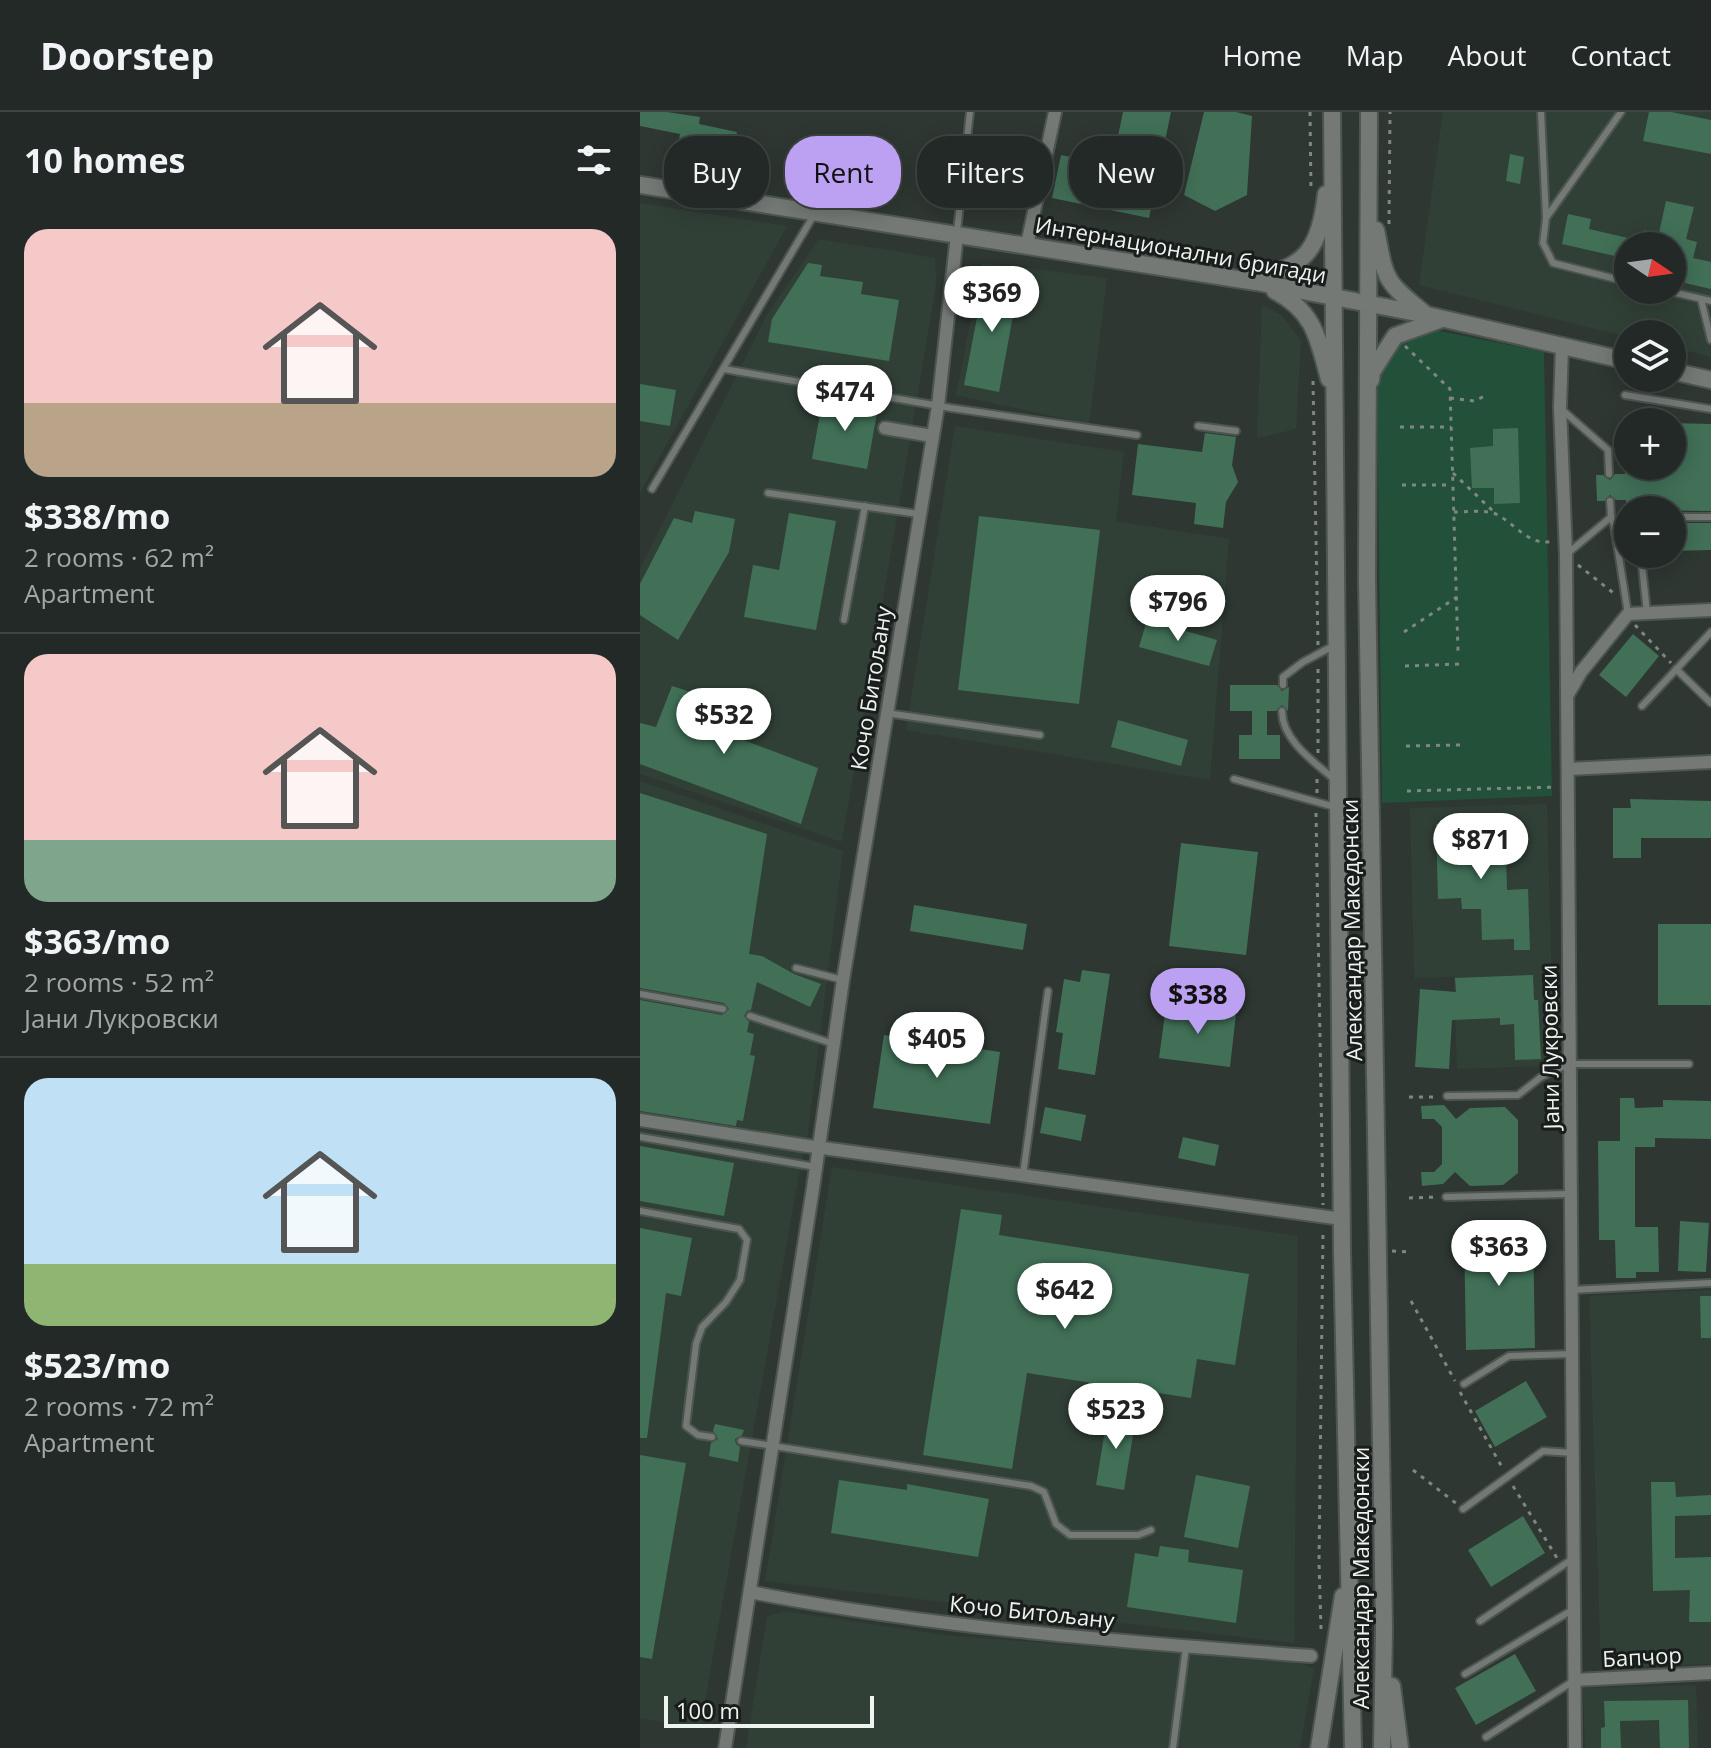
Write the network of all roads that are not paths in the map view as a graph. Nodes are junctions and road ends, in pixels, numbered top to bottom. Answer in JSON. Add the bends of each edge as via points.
{"nodes":[{"id":1,"x":970,"y":112,"type":"edge"},
{"id":2,"x":1055,"y":112,"type":"edge"},
{"id":3,"x":1332,"y":112,"type":"edge"},
{"id":4,"x":1369,"y":112,"type":"edge"},
{"id":5,"x":1541,"y":112,"type":"edge"},
{"id":6,"x":1621,"y":112,"type":"edge"},
{"id":7,"x":1333,"y":137,"type":"junction"},
{"id":8,"x":640,"y":185,"type":"edge"},
{"id":9,"x":1369,"y":197,"type":"junction"},
{"id":10,"x":815,"y":213,"type":"junction"},
{"id":11,"x":1546,"y":218,"type":"junction"},
{"id":12,"x":957,"y":235,"type":"junction"},
{"id":13,"x":1027,"y":245,"type":"junction"},
{"id":14,"x":1614,"y":278,"type":"edge"},
{"id":15,"x":1240,"y":279,"type":"junction"},
{"id":16,"x":1260,"y":283,"type":"junction"},
{"id":17,"x":1686,"y":295,"type":"edge"},
{"id":18,"x":1334,"y":297,"type":"junction"},
{"id":19,"x":1701,"y":299,"type":"junction"},
{"id":20,"x":1711,"y":301,"type":"edge"},
{"id":21,"x":1367,"y":303,"type":"junction"},
{"id":22,"x":1427,"y":315,"type":"junction"},
{"id":23,"x":1444,"y":319,"type":"junction"},
{"id":24,"x":1711,"y":340,"type":"edge"},
{"id":25,"x":1562,"y":346,"type":"junction"},
{"id":26,"x":1614,"y":358,"type":"edge"},
{"id":27,"x":724,"y":369,"type":"junction"},
{"id":28,"x":1686,"y":374,"type":"edge"},
{"id":29,"x":1711,"y":380,"type":"edge"},
{"id":30,"x":1625,"y":395,"type":"dead end"},
{"id":31,"x":1336,"y":403,"type":"junction"},
{"id":32,"x":938,"y":406,"type":"junction"},
{"id":33,"x":1560,"y":407,"type":"junction"},
{"id":34,"x":1711,"y":409,"type":"edge"},
{"id":35,"x":1367,"y":422,"type":"junction"},
{"id":36,"x":1198,"y":426,"type":"dead end"},
{"id":37,"x":885,"y":428,"type":"dead end"},
{"id":38,"x":1236,"y":431,"type":"dead end"},
{"id":39,"x":1137,"y":435,"type":"dead end"},
{"id":40,"x":932,"y":436,"type":"junction"},
{"id":41,"x":1609,"y":474,"type":"dead end"},
{"id":42,"x":652,"y":489,"type":"dead end"},
{"id":43,"x":768,"y":493,"type":"dead end"},
{"id":44,"x":1610,"y":501,"type":"dead end"},
{"id":45,"x":865,"y":506,"type":"junction"},
{"id":46,"x":919,"y":514,"type":"junction"},
{"id":47,"x":1611,"y":517,"type":"junction"},
{"id":48,"x":1686,"y":517,"type":"edge"},
{"id":49,"x":1711,"y":517,"type":"edge"},
{"id":50,"x":1566,"y":555,"type":"junction"},
{"id":51,"x":1642,"y":568,"type":"edge"},
{"id":52,"x":1711,"y":610,"type":"edge"},
{"id":53,"x":1647,"y":613,"type":"junction"},
{"id":54,"x":1628,"y":614,"type":"junction"},
{"id":55,"x":844,"y":620,"type":"dead end"},
{"id":56,"x":1711,"y":632,"type":"edge"},
{"id":57,"x":1338,"y":644,"type":"junction"},
{"id":58,"x":1676,"y":669,"type":"junction"},
{"id":59,"x":1283,"y":685,"type":"dead end"},
{"id":60,"x":1566,"y":698,"type":"junction"},
{"id":61,"x":1711,"y":703,"type":"edge"},
{"id":62,"x":1642,"y":706,"type":"dead end"},
{"id":63,"x":1282,"y":711,"type":"dead end"},
{"id":64,"x":886,"y":713,"type":"junction"},
{"id":65,"x":1040,"y":735,"type":"dead end"},
{"id":66,"x":1711,"y":762,"type":"edge"},
{"id":67,"x":1568,"y":769,"type":"junction"},
{"id":68,"x":1234,"y":779,"type":"dead end"},
{"id":69,"x":1339,"y":783,"type":"junction"},
{"id":70,"x":1339,"y":808,"type":"junction"},
{"id":71,"x":796,"y":968,"type":"dead end"},
{"id":72,"x":843,"y":980,"type":"junction"},
{"id":73,"x":1048,"y":991,"type":"dead end"},
{"id":74,"x":640,"y":994,"type":"edge"},
{"id":75,"x":723,"y":1009,"type":"dead end"},
{"id":76,"x":750,"y":1016,"type":"dead end"},
{"id":77,"x":834,"y":1044,"type":"junction"},
{"id":78,"x":1569,"y":1064,"type":"junction"},
{"id":79,"x":1689,"y":1064,"type":"dead end"},
{"id":80,"x":1447,"y":1096,"type":"road end"},
{"id":81,"x":640,"y":1120,"type":"edge"},
{"id":82,"x":640,"y":1137,"type":"edge"},
{"id":83,"x":819,"y":1147,"type":"junction"},
{"id":84,"x":816,"y":1167,"type":"junction"},
{"id":85,"x":1023,"y":1175,"type":"junction"},
{"id":86,"x":1570,"y":1194,"type":"junction"},
{"id":87,"x":1446,"y":1197,"type":"road end"},
{"id":88,"x":640,"y":1211,"type":"edge"},
{"id":89,"x":1342,"y":1219,"type":"junction"},
{"id":90,"x":1711,"y":1283,"type":"edge"},
{"id":91,"x":1571,"y":1290,"type":"junction"},
{"id":92,"x":1572,"y":1354,"type":"junction"},
{"id":93,"x":1464,"y":1384,"type":"dead end"},
{"id":94,"x":712,"y":1437,"type":"dead end"},
{"id":95,"x":741,"y":1441,"type":"dead end"},
{"id":96,"x":773,"y":1446,"type":"junction"},
{"id":97,"x":1573,"y":1453,"type":"junction"},
{"id":98,"x":1463,"y":1509,"type":"road end"},
{"id":99,"x":1151,"y":1530,"type":"dead end"},
{"id":100,"x":1350,"y":1555,"type":"junction"},
{"id":101,"x":1574,"y":1557,"type":"junction"},
{"id":102,"x":750,"y":1592,"type":"junction"},
{"id":103,"x":1574,"y":1609,"type":"junction"},
{"id":104,"x":1480,"y":1621,"type":"dead end"},
{"id":105,"x":1384,"y":1629,"type":"junction"},
{"id":106,"x":1186,"y":1647,"type":"junction"},
{"id":107,"x":1323,"y":1648,"type":"junction"},
{"id":108,"x":1711,"y":1673,"type":"edge"},
{"id":109,"x":1465,"y":1674,"type":"dead end"},
{"id":110,"x":1330,"y":1679,"type":"junction"},
{"id":111,"x":1575,"y":1680,"type":"junction"},
{"id":112,"x":1486,"y":1737,"type":"dead end"},
{"id":113,"x":725,"y":1748,"type":"edge"},
{"id":114,"x":1173,"y":1748,"type":"edge"},
{"id":115,"x":1319,"y":1748,"type":"edge"},
{"id":116,"x":1353,"y":1748,"type":"edge"},
{"id":117,"x":1382,"y":1748,"type":"edge"},
{"id":118,"x":1400,"y":1748,"type":"edge"},
{"id":119,"x":1575,"y":1748,"type":"edge"}],
"edges":[{"from":1,"to":12,"type":"lane"},
{"from":2,"to":13,"type":"street"},
{"from":3,"to":7,"type":"street","name":"Александар Македонски"},
{"from":4,"to":9,"type":"street","name":"Александар Македонски"},
{"from":5,"to":11,"type":"lane"},
{"from":6,"to":11,"type":"lane"},
{"from":7,"to":15,"type":"street","via":[[1325,204],[1307,255],[1281,273]]},
{"from":7,"to":18,"type":"street","name":"Александар Македонски"},
{"from":8,"to":10,"type":"street","name":"Интернационални бригади"},
{"from":9,"to":21,"type":"street","name":"Александар Македонски"},
{"from":9,"to":22,"type":"street","via":[[1385,276]]},
{"from":10,"to":12,"type":"street","name":"Интернационални бригади"},
{"from":10,"to":27,"type":"lane"},
{"from":11,"to":14,"type":"lane","via":[[1543,243],[1553,263]]},
{"from":12,"to":13,"type":"street","name":"Интернационални бригади"},
{"from":12,"to":32,"type":"street","name":"Кочо Битољану"},
{"from":13,"to":15,"type":"street","name":"Интернационални бригади"},
{"from":15,"to":16,"type":"street","name":"Интернационални бригади"},
{"from":16,"to":18,"type":"street","name":"Интернационални бригади"},
{"from":16,"to":31,"type":"street","via":[[1307,314]]},
{"from":17,"to":19,"type":"lane"},
{"from":18,"to":21,"type":"street","name":"Интернационални бригади"},
{"from":18,"to":31,"type":"street","name":"Александар Македонски"},
{"from":19,"to":20,"type":"lane"},
{"from":19,"to":24,"type":"lane"},
{"from":21,"to":22,"type":"street","name":"Интернационални бригади"},
{"from":21,"to":35,"type":"street","name":"Александар Македонски"},
{"from":22,"to":23,"type":"street","name":"Интернационални бригади"},
{"from":23,"to":25,"type":"street","name":"Интернационални бригади"},
{"from":23,"to":35,"type":"street","via":[[1395,336],[1372,372]]},
{"from":25,"to":26,"type":"street","name":"Интернационални бригади"},
{"from":25,"to":33,"type":"street","name":"Јани Лукровски"},
{"from":27,"to":32,"type":"lane"},
{"from":27,"to":42,"type":"lane"},
{"from":28,"to":29,"type":"street"},
{"from":30,"to":34,"type":"lane"},
{"from":31,"to":57,"type":"street","name":"Александар Македонски"},
{"from":32,"to":39,"type":"lane"},
{"from":32,"to":40,"type":"street","name":"Кочо Битољану"},
{"from":33,"to":41,"type":"lane","via":[[1608,450]]},
{"from":33,"to":50,"type":"street","name":"Јани Лукровски"},
{"from":35,"to":105,"type":"street","name":"Александар Македонски"},
{"from":36,"to":38,"type":"lane"},
{"from":37,"to":40,"type":"street"},
{"from":40,"to":46,"type":"street","name":"Кочо Битољану"},
{"from":43,"to":45,"type":"lane"},
{"from":44,"to":47,"type":"lane"},
{"from":45,"to":46,"type":"lane"},
{"from":45,"to":55,"type":"lane"},
{"from":46,"to":64,"type":"street","name":"Кочо Битољану"},
{"from":47,"to":50,"type":"lane"},
{"from":47,"to":54,"type":"lane"},
{"from":48,"to":49,"type":"lane"},
{"from":50,"to":60,"type":"street","name":"Јани Лукровски"},
{"from":51,"to":53,"type":"lane"},
{"from":52,"to":53,"type":"street"},
{"from":53,"to":54,"type":"street"},
{"from":54,"to":60,"type":"street"},
{"from":56,"to":58,"type":"lane"},
{"from":57,"to":59,"type":"lane","via":[[1283,677]]},
{"from":57,"to":69,"type":"street","name":"Александар Македонски"},
{"from":58,"to":61,"type":"lane"},
{"from":58,"to":62,"type":"lane"},
{"from":60,"to":67,"type":"street","name":"Јани Лукровски"},
{"from":63,"to":69,"type":"lane","via":[[1282,721],[1301,750]]},
{"from":64,"to":65,"type":"lane"},
{"from":64,"to":72,"type":"street","name":"Кочо Битољану"},
{"from":66,"to":67,"type":"street"},
{"from":67,"to":78,"type":"street","name":"Јани Лукровски"},
{"from":68,"to":70,"type":"lane"},
{"from":69,"to":70,"type":"street","name":"Александар Македонски"},
{"from":70,"to":89,"type":"street","name":"Александар Македонски"},
{"from":71,"to":72,"type":"lane"},
{"from":72,"to":77,"type":"street","name":"Кочо Битољану"},
{"from":73,"to":85,"type":"lane"},
{"from":74,"to":75,"type":"lane"},
{"from":76,"to":77,"type":"lane"},
{"from":77,"to":83,"type":"street","name":"Кочо Битољану"},
{"from":78,"to":79,"type":"lane"},
{"from":78,"to":80,"type":"lane","via":[[1518,1095]]},
{"from":78,"to":86,"type":"street","name":"Јани Лукровски"},
{"from":81,"to":83,"type":"street"},
{"from":82,"to":84,"type":"lane"},
{"from":83,"to":84,"type":"street","name":"Кочо Битољану"},
{"from":83,"to":85,"type":"street"},
{"from":84,"to":96,"type":"street","name":"Кочо Битољану"},
{"from":85,"to":89,"type":"street"},
{"from":86,"to":87,"type":"lane"},
{"from":86,"to":91,"type":"street","name":"Јани Лукровски"},
{"from":88,"to":94,"type":"lane","via":[[739,1229],[747,1240],[740,1280],[702,1327],[696,1344],[686,1426]]},
{"from":89,"to":100,"type":"street","name":"Александар Македонски"},
{"from":90,"to":91,"type":"lane"},
{"from":91,"to":92,"type":"street","name":"Јани Лукровски"},
{"from":92,"to":93,"type":"lane","via":[[1509,1356]]},
{"from":92,"to":97,"type":"street","name":"Јани Лукровски"},
{"from":95,"to":96,"type":"lane"},
{"from":96,"to":99,"type":"lane","via":[[1031,1486],[1044,1492],[1056,1524],[1070,1535],[1138,1535]]},
{"from":96,"to":102,"type":"street","name":"Кочо Битољану"},
{"from":97,"to":98,"type":"lane","via":[[1543,1451]]},
{"from":97,"to":101,"type":"street","name":"Јани Лукровски"},
{"from":100,"to":107,"type":"street"},
{"from":100,"to":116,"type":"street","name":"Александар Македонски"},
{"from":101,"to":103,"type":"street","name":"Јани Лукровски"},
{"from":101,"to":104,"type":"lane"},
{"from":102,"to":106,"type":"street","name":"Кочо Битољану","via":[[856,1611]]},
{"from":102,"to":113,"type":"street","name":"Кочо Битољану"},
{"from":103,"to":109,"type":"lane"},
{"from":103,"to":111,"type":"street","name":"Јани Лукровски"},
{"from":105,"to":117,"type":"street","name":"Александар Македонски"},
{"from":105,"to":118,"type":"street"},
{"from":106,"to":107,"type":"street","name":"Кочо Битољану"},
{"from":106,"to":114,"type":"lane"},
{"from":107,"to":110,"type":"street"},
{"from":107,"to":110,"type":"street"},
{"from":108,"to":111,"type":"street","name":"Бапчор"},
{"from":110,"to":115,"type":"street"},
{"from":111,"to":112,"type":"lane"},
{"from":111,"to":119,"type":"street","name":"Јани Лукровски"}]}
